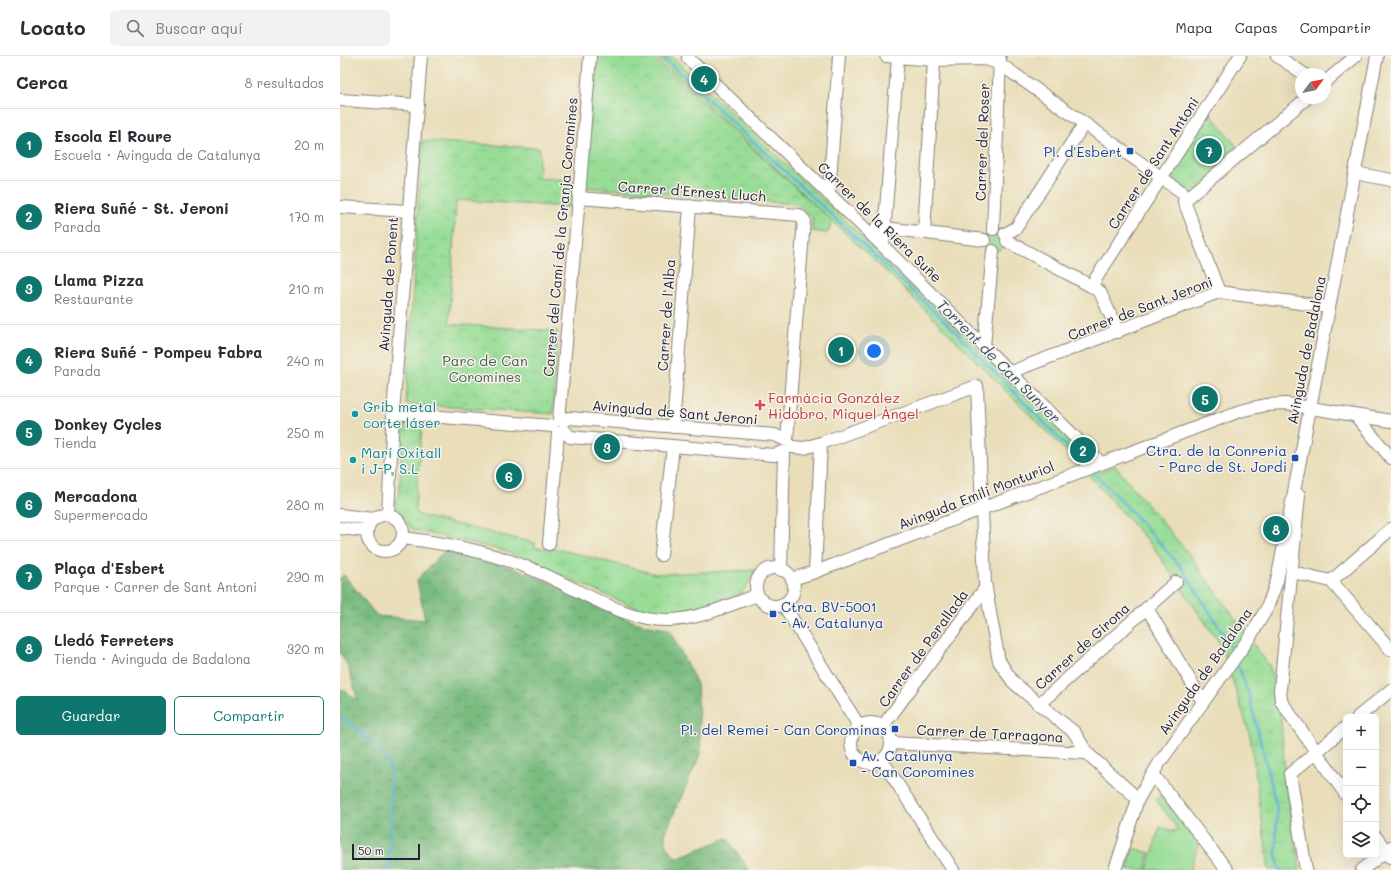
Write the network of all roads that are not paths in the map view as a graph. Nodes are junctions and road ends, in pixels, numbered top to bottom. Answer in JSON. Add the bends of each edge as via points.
{"nodes":[{"id":1,"x":421,"y":56,"type":"edge"},
{"id":2,"x":590,"y":56,"type":"edge"},
{"id":3,"x":688,"y":56,"type":"edge"},
{"id":4,"x":839,"y":56,"type":"edge"},
{"id":5,"x":1240,"y":56,"type":"edge"},
{"id":6,"x":1277,"y":56,"type":"edge"},
{"id":7,"x":1356,"y":56,"type":"edge"},
{"id":8,"x":1377,"y":56,"type":"edge"},
{"id":9,"x":892,"y":57,"type":"edge"},
{"id":10,"x":934,"y":60,"type":"junction"},
{"id":11,"x":1000,"y":60,"type":"edge"},
{"id":12,"x":1295,"y":68,"type":"edge"},
{"id":13,"x":1331,"y":77,"type":"edge"},
{"id":14,"x":340,"y":100,"type":"edge"},
{"id":15,"x":1300,"y":104,"type":"edge"},
{"id":16,"x":418,"y":105,"type":"junction"},
{"id":17,"x":1084,"y":124,"type":"junction"},
{"id":18,"x":1355,"y":173,"type":"junction"},
{"id":19,"x":1161,"y":178,"type":"junction"},
{"id":20,"x":1391,"y":180,"type":"edge"},
{"id":21,"x":829,"y":194,"type":"junction"},
{"id":22,"x":579,"y":198,"type":"junction"},
{"id":23,"x":1187,"y":199,"type":"junction"},
{"id":24,"x":690,"y":206,"type":"junction"},
{"id":25,"x":340,"y":207,"type":"edge"},
{"id":26,"x":409,"y":211,"type":"junction"},
{"id":27,"x":862,"y":225,"type":"junction"},
{"id":28,"x":885,"y":229,"type":"junction"},
{"id":29,"x":993,"y":229,"type":"junction"},
{"id":30,"x":924,"y":233,"type":"junction"},
{"id":31,"x":1006,"y":238,"type":"junction"},
{"id":32,"x":984,"y":240,"type":"junction"},
{"id":33,"x":883,"y":246,"type":"junction"},
{"id":34,"x":993,"y":250,"type":"junction"},
{"id":35,"x":1091,"y":286,"type":"junction"},
{"id":36,"x":1219,"y":292,"type":"junction"},
{"id":37,"x":1329,"y":307,"type":"junction"},
{"id":38,"x":1118,"y":332,"type":"junction"},
{"id":39,"x":984,"y":346,"type":"junction"},
{"id":40,"x":1011,"y":372,"type":"junction"},
{"id":41,"x":1309,"y":408,"type":"junction"},
{"id":42,"x":393,"y":413,"type":"junction"},
{"id":43,"x":1355,"y":415,"type":"junction"},
{"id":44,"x":1391,"y":422,"type":"edge"},
{"id":45,"x":559,"y":426,"type":"junction"},
{"id":46,"x":673,"y":426,"type":"junction"},
{"id":47,"x":1304,"y":442,"type":"junction"},
{"id":48,"x":821,"y":443,"type":"junction"},
{"id":49,"x":673,"y":446,"type":"junction"},
{"id":50,"x":786,"y":446,"type":"junction"},
{"id":51,"x":1391,"y":458,"type":"edge"},
{"id":52,"x":1098,"y":464,"type":"junction"},
{"id":53,"x":981,"y":509,"type":"junction"},
{"id":54,"x":388,"y":514,"type":"junction"},
{"id":55,"x":340,"y":515,"type":"edge"},
{"id":56,"x":373,"y":519,"type":"junction"},
{"id":57,"x":340,"y":528,"type":"edge"},
{"id":58,"x":1391,"y":530,"type":"edge"},
{"id":59,"x":367,"y":531,"type":"junction"},
{"id":60,"x":403,"y":538,"type":"junction"},
{"id":61,"x":550,"y":544,"type":"dead end"},
{"id":62,"x":661,"y":555,"type":"dead end"},
{"id":63,"x":781,"y":570,"type":"junction"},
{"id":64,"x":815,"y":572,"type":"junction"},
{"id":65,"x":1292,"y":572,"type":"junction"},
{"id":66,"x":792,"y":579,"type":"junction"},
{"id":67,"x":1331,"y":581,"type":"junction"},
{"id":68,"x":1176,"y":582,"type":"dead end"},
{"id":69,"x":986,"y":587,"type":"junction"},
{"id":70,"x":757,"y":594,"type":"junction"},
{"id":71,"x":783,"y":604,"type":"junction"},
{"id":72,"x":1147,"y":608,"type":"junction"},
{"id":73,"x":1391,"y":650,"type":"edge"},
{"id":74,"x":1391,"y":690,"type":"edge"},
{"id":75,"x":1203,"y":702,"type":"junction"},
{"id":76,"x":1039,"y":704,"type":"junction"},
{"id":77,"x":1362,"y":714,"type":"edge"},
{"id":78,"x":859,"y":726,"type":"junction"},
{"id":79,"x":883,"y":726,"type":"junction"},
{"id":80,"x":1343,"y":730,"type":"edge"},
{"id":81,"x":891,"y":744,"type":"junction"},
{"id":82,"x":1316,"y":752,"type":"junction"},
{"id":83,"x":1087,"y":753,"type":"junction"},
{"id":84,"x":882,"y":760,"type":"junction"},
{"id":85,"x":1153,"y":774,"type":"junction"},
{"id":86,"x":1343,"y":791,"type":"edge"},
{"id":87,"x":1138,"y":799,"type":"junction"},
{"id":88,"x":1379,"y":840,"type":"edge"},
{"id":89,"x":1389,"y":852,"type":"edge"},
{"id":90,"x":953,"y":870,"type":"edge"},
{"id":91,"x":1115,"y":870,"type":"edge"},
{"id":92,"x":1228,"y":870,"type":"edge"},
{"id":93,"x":1306,"y":870,"type":"edge"},
{"id":94,"x":1362,"y":870,"type":"edge"}],
"edges":[{"from":1,"to":16,"type":"street","name":"Avinguda de Ponent"},
{"from":2,"to":22,"type":"street","name":"Carrer del Camí de la Granja Coromines"},
{"from":3,"to":21,"type":"street","name":"Carrer de la Riera Suñe"},
{"from":4,"to":21,"type":"street"},
{"from":5,"to":19,"type":"street","name":"Carrer de Sant Antoni"},
{"from":6,"to":12,"type":"street"},
{"from":7,"to":13,"type":"street"},
{"from":8,"to":18,"type":"street","name":"Avinguda de Badalona"},
{"from":9,"to":10,"type":"street"},
{"from":9,"to":28,"type":"street"},
{"from":10,"to":11,"type":"street"},
{"from":10,"to":30,"type":"street"},
{"from":11,"to":17,"type":"street"},
{"from":11,"to":29,"type":"street","name":"Carrer del Roser"},
{"from":14,"to":16,"type":"street"},
{"from":15,"to":23,"type":"street"},
{"from":16,"to":26,"type":"street","name":"Avinguda de Ponent"},
{"from":17,"to":19,"type":"street"},
{"from":17,"to":31,"type":"street","via":[[1016,228]]},
{"from":18,"to":20,"type":"street"},
{"from":18,"to":37,"type":"street","name":"Avinguda de Badalona"},
{"from":19,"to":23,"type":"street"},
{"from":19,"to":35,"type":"street","name":"Carrer de Sant Antoni"},
{"from":21,"to":27,"type":"street","name":"Carrer de la Riera Suñe"},
{"from":22,"to":24,"type":"street","name":"Carrer d'Ernest Lluch"},
{"from":22,"to":45,"type":"street","name":"Carrer del Camí de la Granja Coromines"},
{"from":23,"to":36,"type":"street"},
{"from":24,"to":46,"type":"street","name":"Carrer de l'Alba"},
{"from":24,"to":50,"type":"street","name":"Carrer d'Ernest Lluch","via":[[799,215],[804,220]]},
{"from":25,"to":26,"type":"street"},
{"from":26,"to":42,"type":"street","name":"Avinguda de Ponent"},
{"from":27,"to":28,"type":"street"},
{"from":27,"to":33,"type":"street","name":"Carrer de la Riera Suñe"},
{"from":28,"to":30,"type":"street"},
{"from":28,"to":33,"type":"street"},
{"from":29,"to":31,"type":"street","via":[[1001,230]]},
{"from":29,"to":32,"type":"street","via":[[987,233]]},
{"from":30,"to":32,"type":"street"},
{"from":31,"to":34,"type":"street","via":[[1001,250]]},
{"from":31,"to":35,"type":"street"},
{"from":32,"to":34,"type":"street","via":[[988,248]]},
{"from":33,"to":39,"type":"street","name":"Carrer de la Riera Suñe"},
{"from":34,"to":39,"type":"street"},
{"from":35,"to":38,"type":"street","via":[[1100,292]]},
{"from":36,"to":37,"type":"street","name":"Carrer de Sant Jeroni"},
{"from":36,"to":38,"type":"street","name":"Carrer de Sant Jeroni"},
{"from":37,"to":41,"type":"street","name":"Avinguda de Badalona"},
{"from":38,"to":40,"type":"street","name":"Carrer de Sant Jeroni"},
{"from":39,"to":40,"type":"street","name":"Carrer de la Riera Suñe"},
{"from":40,"to":52,"type":"street","name":"Carrer de la Riera Suñe"},
{"from":41,"to":43,"type":"street","name":"Avinguda Emili Monturiol"},
{"from":41,"to":47,"type":"street","name":"Avinguda de Badalona"},
{"from":41,"to":52,"type":"street","name":"Avinguda Emili Monturiol","via":[[1286,404],[1265,405],[1240,411]]},
{"from":42,"to":45,"type":"street","name":"Avinguda de Sant Jeroni"},
{"from":42,"to":54,"type":"street","name":"Avinguda de Ponent"},
{"from":43,"to":44,"type":"street","name":"Avinguda Emili Monturiol"},
{"from":43,"to":51,"type":"street"},
{"from":45,"to":46,"type":"street","name":"Avinguda de Sant Jeroni","via":[[569,418]]},
{"from":45,"to":49,"type":"street","name":"Avinguda de Sant Jeroni","via":[[570,437]]},
{"from":45,"to":61,"type":"street","name":"Carrer del Camí de la Granja Coromines"},
{"from":46,"to":50,"type":"street","name":"Avinguda de Sant Jeroni","via":[[775,435]]},
{"from":47,"to":65,"type":"street"},
{"from":47,"to":75,"type":"street","name":"Avinguda de Badalona","via":[[1276,581],[1267,608],[1250,637]]},
{"from":48,"to":50,"type":"street","via":[[804,448]]},
{"from":48,"to":53,"type":"street","via":[[977,386]]},
{"from":48,"to":64,"type":"street"},
{"from":49,"to":50,"type":"street","name":"Avinguda de Sant Jeroni","via":[[774,455]]},
{"from":49,"to":62,"type":"street"},
{"from":50,"to":63,"type":"street"},
{"from":52,"to":53,"type":"street","name":"Avinguda Emili Monturiol"},
{"from":53,"to":64,"type":"street","name":"Avinguda Emili Monturiol"},
{"from":53,"to":69,"type":"street"},
{"from":54,"to":56,"type":"street"},
{"from":54,"to":60,"type":"street","via":[[401,522]]},
{"from":55,"to":56,"type":"street"},
{"from":56,"to":59,"type":"street"},
{"from":57,"to":59,"type":"street"},
{"from":58,"to":67,"type":"street"},
{"from":59,"to":60,"type":"street","via":[[369,542],[380,550],[394,549]]},
{"from":60,"to":70,"type":"street","via":[[433,542],[521,565],[614,607],[648,618],[681,619]]},
{"from":63,"to":66,"type":"street"},
{"from":63,"to":70,"type":"street","via":[[768,569],[761,574],[756,584]]},
{"from":64,"to":66,"type":"street","name":"Avinguda Emili Monturiol"},
{"from":65,"to":67,"type":"street"},
{"from":65,"to":82,"type":"street","via":[[1281,701]]},
{"from":66,"to":71,"type":"street","via":[[792,596]]},
{"from":67,"to":73,"type":"street"},
{"from":68,"to":72,"type":"street","name":"Carrer de Girona"},
{"from":69,"to":76,"type":"street","via":[[1000,661],[1014,682]]},
{"from":69,"to":79,"type":"street","name":"Carrer de Perallada"},
{"from":70,"to":71,"type":"street","via":[[768,605]]},
{"from":71,"to":78,"type":"street"},
{"from":72,"to":75,"type":"street"},
{"from":72,"to":76,"type":"street","name":"Carrer de Girona"},
{"from":74,"to":77,"type":"street"},
{"from":75,"to":85,"type":"street","name":"Avinguda de Badalona"},
{"from":76,"to":83,"type":"street","name":"Carrer de Girona","via":[[1074,732]]},
{"from":78,"to":79,"type":"street","via":[[872,722]]},
{"from":78,"to":84,"type":"street","via":[[852,734],[854,754],[863,762]]},
{"from":79,"to":81,"type":"street","via":[[888,732]]},
{"from":80,"to":82,"type":"street"},
{"from":81,"to":83,"type":"street","name":"Carrer de Tarragona"},
{"from":81,"to":84,"type":"street","via":[[888,755]]},
{"from":82,"to":86,"type":"street"},
{"from":82,"to":93,"type":"street","via":[[1290,774]]},
{"from":83,"to":87,"type":"street","name":"Carrer de Girona"},
{"from":84,"to":90,"type":"street"},
{"from":85,"to":87,"type":"street","name":"Avinguda de Badalona"},
{"from":85,"to":92,"type":"street"},
{"from":87,"to":91,"type":"street","name":"Avinguda de Badalona"},
{"from":88,"to":89,"type":"street"},
{"from":89,"to":94,"type":"street"}]}
